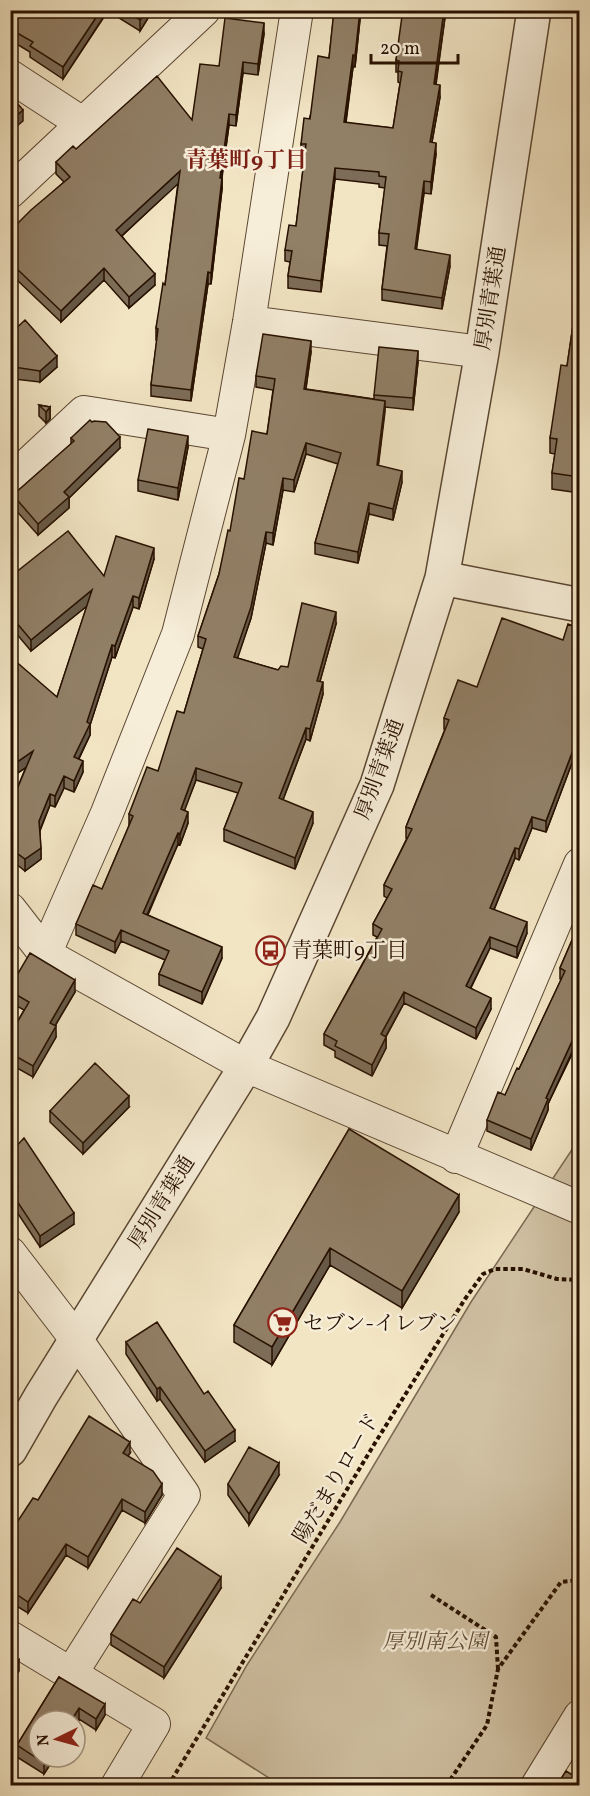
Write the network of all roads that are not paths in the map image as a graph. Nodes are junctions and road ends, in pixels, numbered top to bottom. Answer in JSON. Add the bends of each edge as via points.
{"nodes":[{"id":1,"x":204,"y":10,"type":"edge"},
{"id":2,"x":297,"y":10,"type":"edge"},
{"id":3,"x":534,"y":10,"type":"edge"},
{"id":4,"x":10,"y":76,"type":"edge"},
{"id":5,"x":82,"y":123,"type":"junction"},
{"id":6,"x":10,"y":192,"type":"edge"},
{"id":7,"x":249,"y":322,"type":"junction"},
{"id":8,"x":482,"y":352,"type":"junction"},
{"id":9,"x":229,"y":435,"type":"junction"},
{"id":10,"x":10,"y":481,"type":"edge"},
{"id":11,"x":442,"y":578,"type":"junction"},
{"id":12,"x":579,"y":605,"type":"edge"},
{"id":13,"x":579,"y":864,"type":"edge"},
{"id":14,"x":10,"y":909,"type":"edge"},
{"id":15,"x":45,"y":954,"type":"junction"},
{"id":16,"x":246,"y":1066,"type":"junction"},
{"id":17,"x":456,"y":1157,"type":"junction"},
{"id":18,"x":579,"y":1208,"type":"edge"},
{"id":19,"x":10,"y":1253,"type":"edge"},
{"id":20,"x":76,"y":1339,"type":"junction"},
{"id":21,"x":10,"y":1450,"type":"edge"},
{"id":22,"x":10,"y":1637,"type":"edge"},
{"id":23,"x":71,"y":1674,"type":"junction"},
{"id":24,"x":579,"y":1716,"type":"edge"},
{"id":25,"x":117,"y":1785,"type":"edge"},
{"id":26,"x":537,"y":1785,"type":"edge"}],
"edges":[{"from":1,"to":5,"type":"street"},
{"from":2,"to":7,"type":"street"},
{"from":3,"to":8,"type":"street","name":"厚別青葉通"},
{"from":4,"to":5,"type":"street"},
{"from":5,"to":6,"type":"street"},
{"from":7,"to":8,"type":"street"},
{"from":7,"to":9,"type":"street"},
{"from":8,"to":11,"type":"street","name":"厚別青葉通"},
{"from":9,"to":10,"type":"street","via":[[84,412]]},
{"from":9,"to":15,"type":"street","via":[[178,634],[107,813]]},
{"from":11,"to":12,"type":"street"},
{"from":11,"to":16,"type":"street","name":"厚別青葉通","via":[[377,785],[273,1018]]},
{"from":13,"to":17,"type":"street"},
{"from":14,"to":15,"type":"street"},
{"from":15,"to":16,"type":"street"},
{"from":16,"to":17,"type":"street"},
{"from":16,"to":20,"type":"street","name":"厚別青葉通"},
{"from":17,"to":18,"type":"street"},
{"from":19,"to":20,"type":"street"},
{"from":20,"to":21,"type":"street","name":"厚別青葉通"},
{"from":20,"to":23,"type":"street","via":[[184,1495]]},
{"from":22,"to":23,"type":"street"},
{"from":23,"to":25,"type":"street","via":[[154,1724]]},
{"from":24,"to":26,"type":"street"}]}
